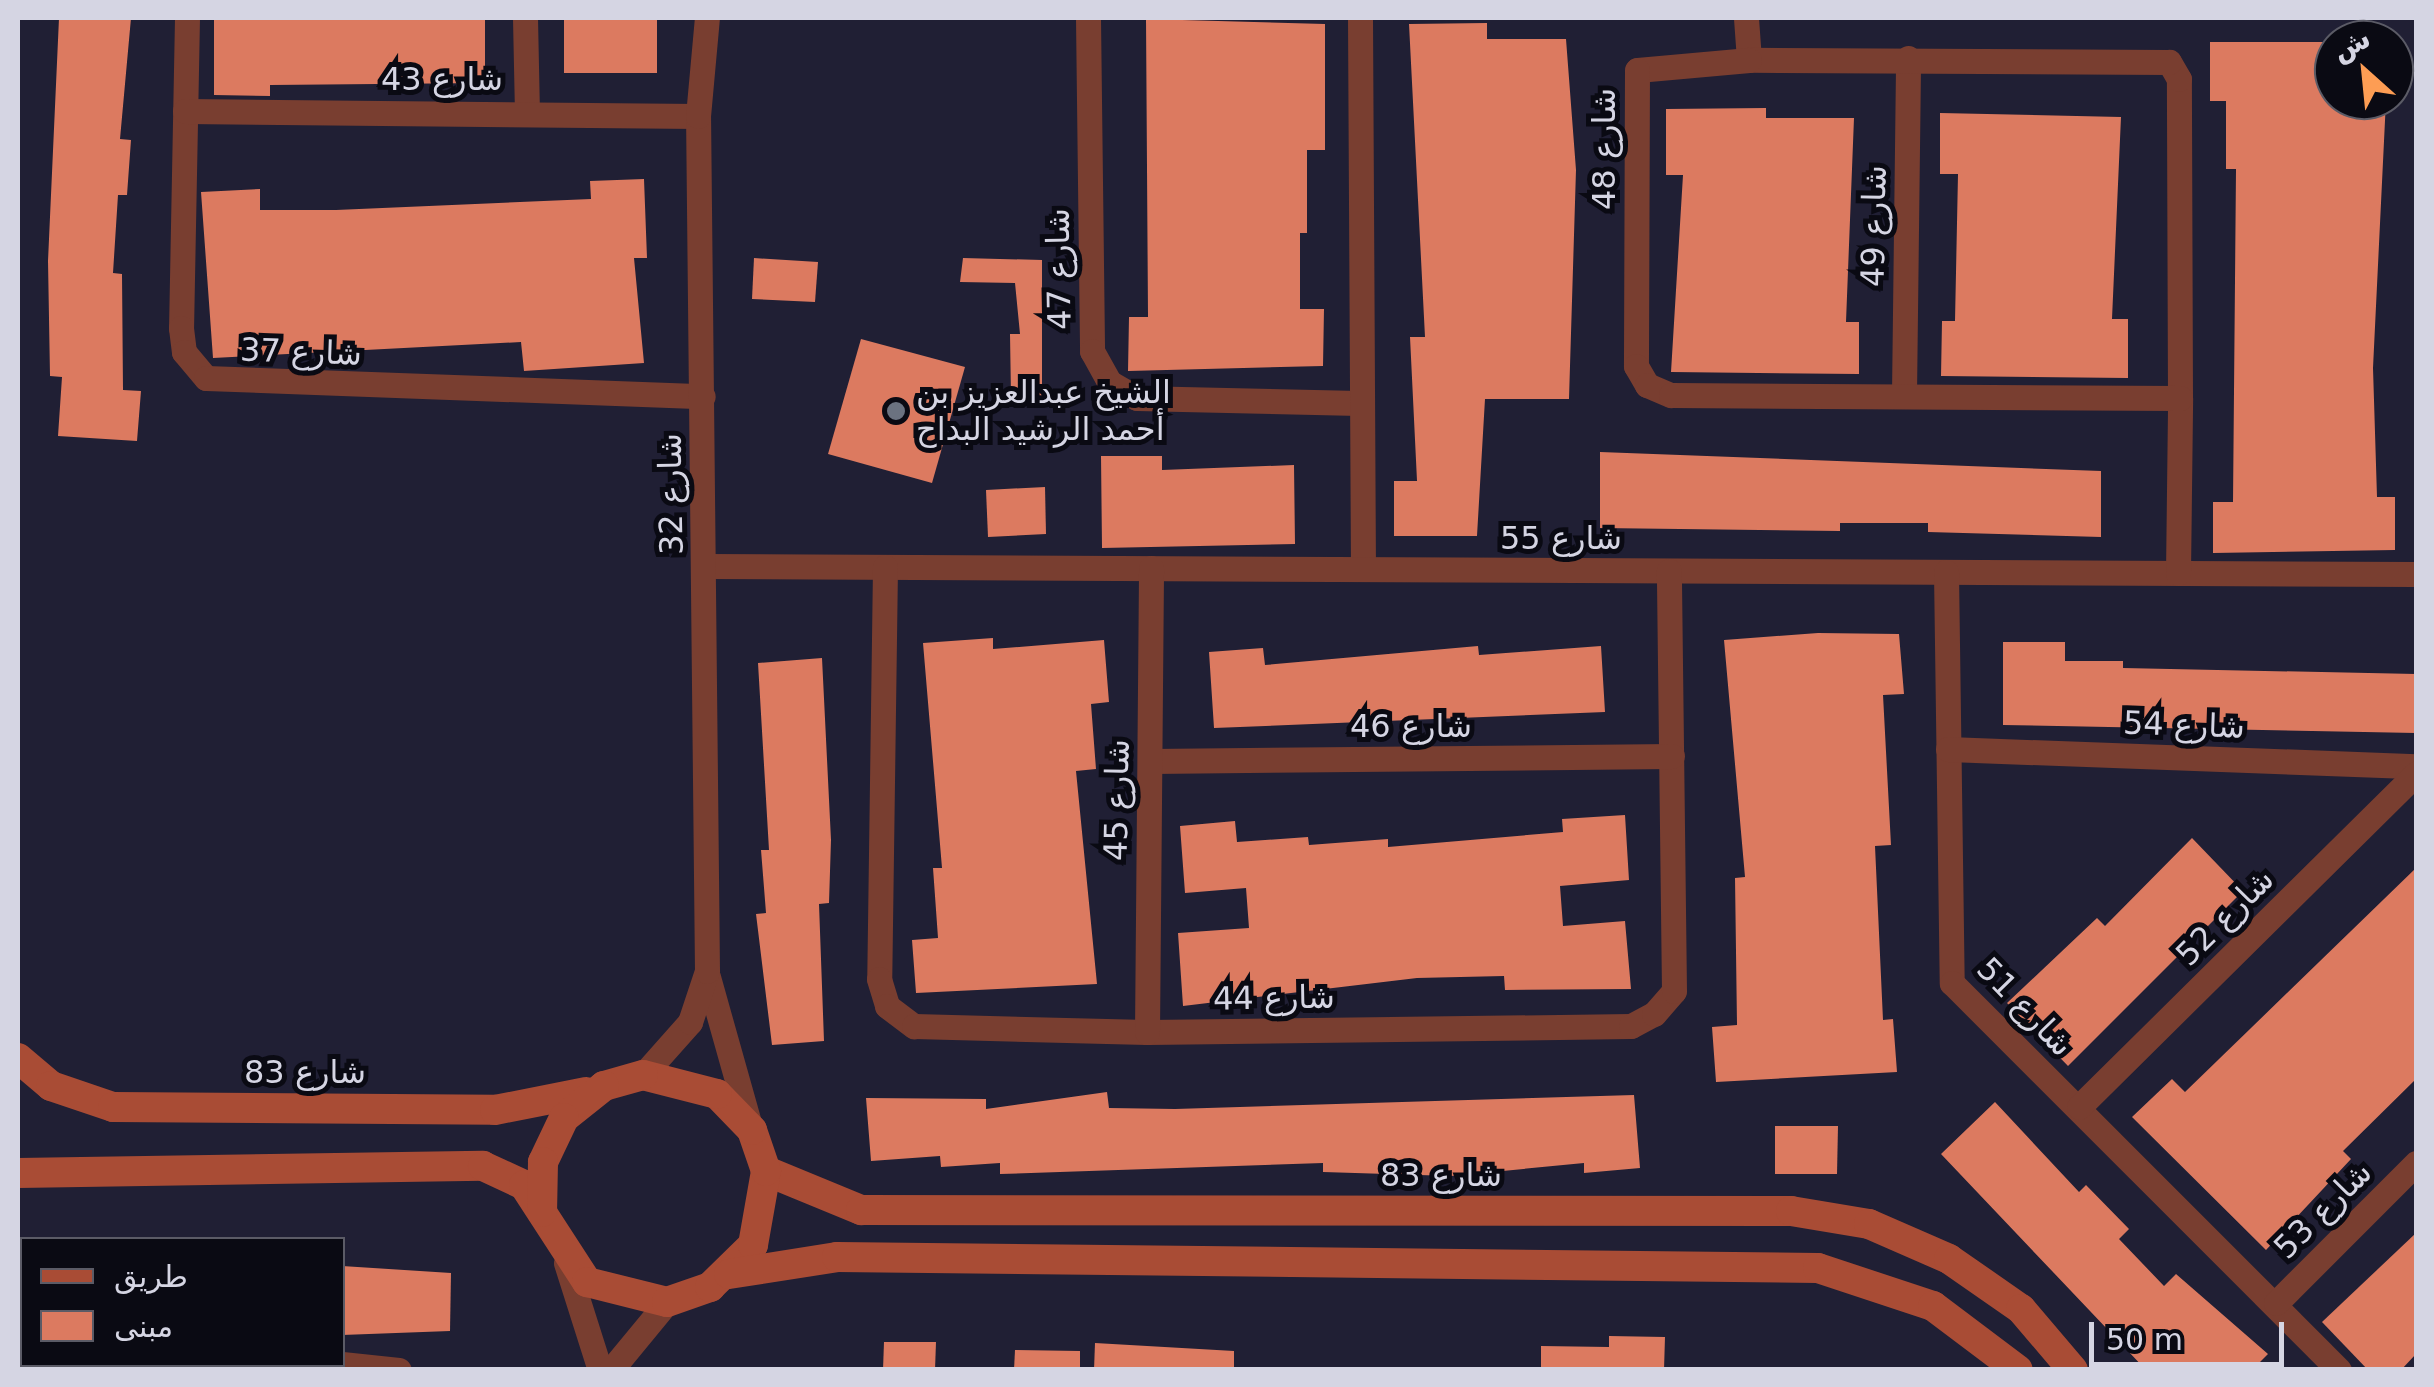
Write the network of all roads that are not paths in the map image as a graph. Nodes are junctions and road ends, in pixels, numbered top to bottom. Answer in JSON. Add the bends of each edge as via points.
{"nodes":[{"id":1,"x":186,"y":18,"type":"edge"},
{"id":2,"x":526,"y":18,"type":"edge"},
{"id":3,"x":708,"y":18,"type":"edge"},
{"id":4,"x":1088,"y":18,"type":"edge"},
{"id":5,"x":1360,"y":18,"type":"edge"},
{"id":6,"x":1746,"y":18,"type":"edge"},
{"id":7,"x":1908,"y":58,"type":"junction"},
{"id":8,"x":1749,"y":60,"type":"junction"},
{"id":9,"x":186,"y":111,"type":"junction"},
{"id":10,"x":526,"y":111,"type":"junction"},
{"id":11,"x":698,"y":116,"type":"junction"},
{"id":12,"x":1904,"y":394,"type":"junction"},
{"id":13,"x":702,"y":396,"type":"junction"},
{"id":14,"x":2180,"y":398,"type":"junction"},
{"id":15,"x":1359,"y":403,"type":"junction"},
{"id":16,"x":705,"y":566,"type":"junction"},
{"id":17,"x":885,"y":567,"type":"junction"},
{"id":18,"x":1151,"y":568,"type":"junction"},
{"id":19,"x":1363,"y":569,"type":"junction"},
{"id":20,"x":1669,"y":570,"type":"junction"},
{"id":21,"x":1946,"y":572,"type":"junction"},
{"id":22,"x":2178,"y":573,"type":"junction"},
{"id":23,"x":2416,"y":574,"type":"edge"},
{"id":24,"x":1948,"y":749,"type":"junction"},
{"id":25,"x":1672,"y":756,"type":"junction"},
{"id":26,"x":1151,"y":760,"type":"junction"},
{"id":27,"x":2416,"y":770,"type":"edge"},
{"id":28,"x":707,"y":971,"type":"junction"},
{"id":29,"x":1147,"y":1032,"type":"junction"},
{"id":30,"x":18,"y":1058,"type":"edge"},
{"id":31,"x":643,"y":1076,"type":"junction"},
{"id":32,"x":604,"y":1086,"type":"junction"},
{"id":33,"x":2079,"y":1107,"type":"junction"},
{"id":34,"x":752,"y":1130,"type":"junction"},
{"id":35,"x":2416,"y":1163,"type":"edge"},
{"id":36,"x":766,"y":1171,"type":"junction"},
{"id":37,"x":18,"y":1173,"type":"edge"},
{"id":38,"x":542,"y":1212,"type":"junction"},
{"id":39,"x":566,"y":1262,"type":"junction"},
{"id":40,"x":729,"y":1274,"type":"junction"},
{"id":41,"x":667,"y":1302,"type":"junction"},
{"id":42,"x":2276,"y":1303,"type":"junction"},
{"id":43,"x":345,"y":1364,"type":"edge"},
{"id":44,"x":399,"y":1370,"type":"edge"},
{"id":45,"x":600,"y":1370,"type":"edge"},
{"id":46,"x":611,"y":1370,"type":"edge"},
{"id":47,"x":2018,"y":1370,"type":"edge"},
{"id":48,"x":2072,"y":1370,"type":"edge"},
{"id":49,"x":2339,"y":1370,"type":"edge"}],
"edges":[{"from":1,"to":9,"type":"street","name":"شارع 37"},
{"from":2,"to":10,"type":"street"},
{"from":3,"to":11,"type":"street","name":"شارع 32"},
{"from":4,"to":15,"type":"street","name":"شارع 47","via":[[1092,351],[1109,382],[1137,398]]},
{"from":5,"to":15,"type":"street"},
{"from":6,"to":8,"type":"street"},
{"from":7,"to":8,"type":"street","name":"شارع 48"},
{"from":7,"to":12,"type":"street","name":"شارع 49"},
{"from":7,"to":14,"type":"street","name":"شارع 48","via":[[2169,62],[2179,79]]},
{"from":8,"to":12,"type":"street","name":"شارع 48","via":[[1637,70],[1636,366],[1647,386],[1671,395]]},
{"from":9,"to":10,"type":"street","name":"شارع 43"},
{"from":9,"to":13,"type":"street","name":"شارع 37","via":[[181,328],[184,352],[206,378]]},
{"from":10,"to":11,"type":"street","name":"شارع 43"},
{"from":11,"to":13,"type":"street","name":"شارع 32"},
{"from":12,"to":14,"type":"street","name":"شارع 48"},
{"from":13,"to":16,"type":"street","name":"شارع 32"},
{"from":14,"to":22,"type":"street","name":"شارع 48"},
{"from":15,"to":19,"type":"street"},
{"from":16,"to":17,"type":"street","name":"شارع 55"},
{"from":16,"to":28,"type":"street","name":"شارع 32"},
{"from":17,"to":18,"type":"street","name":"شارع 55"},
{"from":17,"to":29,"type":"street","name":"شارع 44","via":[[879,979],[887,1006],[914,1026]]},
{"from":18,"to":19,"type":"street","name":"شارع 55"},
{"from":18,"to":26,"type":"street","name":"شارع 45"},
{"from":19,"to":20,"type":"street","name":"شارع 55"},
{"from":20,"to":21,"type":"street","name":"شارع 55"},
{"from":20,"to":25,"type":"street","name":"شارع 44"},
{"from":21,"to":22,"type":"street","name":"شارع 55"},
{"from":21,"to":24,"type":"street","name":"شارع 51"},
{"from":22,"to":23,"type":"street","name":"شارع 55"},
{"from":24,"to":27,"type":"street","name":"شارع 54"},
{"from":24,"to":33,"type":"street","name":"شارع 51","via":[[1948,975]]},
{"from":25,"to":26,"type":"street","name":"شارع 46"},
{"from":25,"to":29,"type":"street","name":"شارع 44","via":[[1674,991],[1654,1014],[1630,1026]]},
{"from":26,"to":29,"type":"street","name":"شارع 45"},
{"from":27,"to":33,"type":"street","name":"شارع 52"},
{"from":28,"to":31,"type":"street","name":"شارع 32","via":[[690,1022]]},
{"from":28,"to":34,"type":"street","name":"شارع 32"},
{"from":30,"to":32,"type":"street","name":"شارع 83","via":[[51,1086],[113,1107],[495,1110]]},
{"from":31,"to":32,"type":"street"},
{"from":31,"to":34,"type":"street","via":[[717,1094]]},
{"from":32,"to":38,"type":"street","via":[[551,1139]]},
{"from":33,"to":42,"type":"street","name":"شارع 51"},
{"from":34,"to":36,"type":"street"},
{"from":35,"to":42,"type":"street","name":"شارع 53"},
{"from":36,"to":40,"type":"street","via":[[753,1244]]},
{"from":36,"to":48,"type":"street","name":"شارع 83","via":[[860,1210],[1790,1210],[1869,1224],[1949,1258],[2021,1309]]},
{"from":37,"to":38,"type":"street","via":[[483,1166],[524,1185]]},
{"from":38,"to":39,"type":"street"},
{"from":39,"to":41,"type":"street","via":[[612,1295]]},
{"from":39,"to":45,"type":"street"},
{"from":40,"to":41,"type":"street"},
{"from":40,"to":47,"type":"street","via":[[837,1257],[1818,1268],[1933,1306]]},
{"from":41,"to":46,"type":"street"},
{"from":42,"to":49,"type":"street","name":"شارع 51"},
{"from":43,"to":44,"type":"street"}]}
